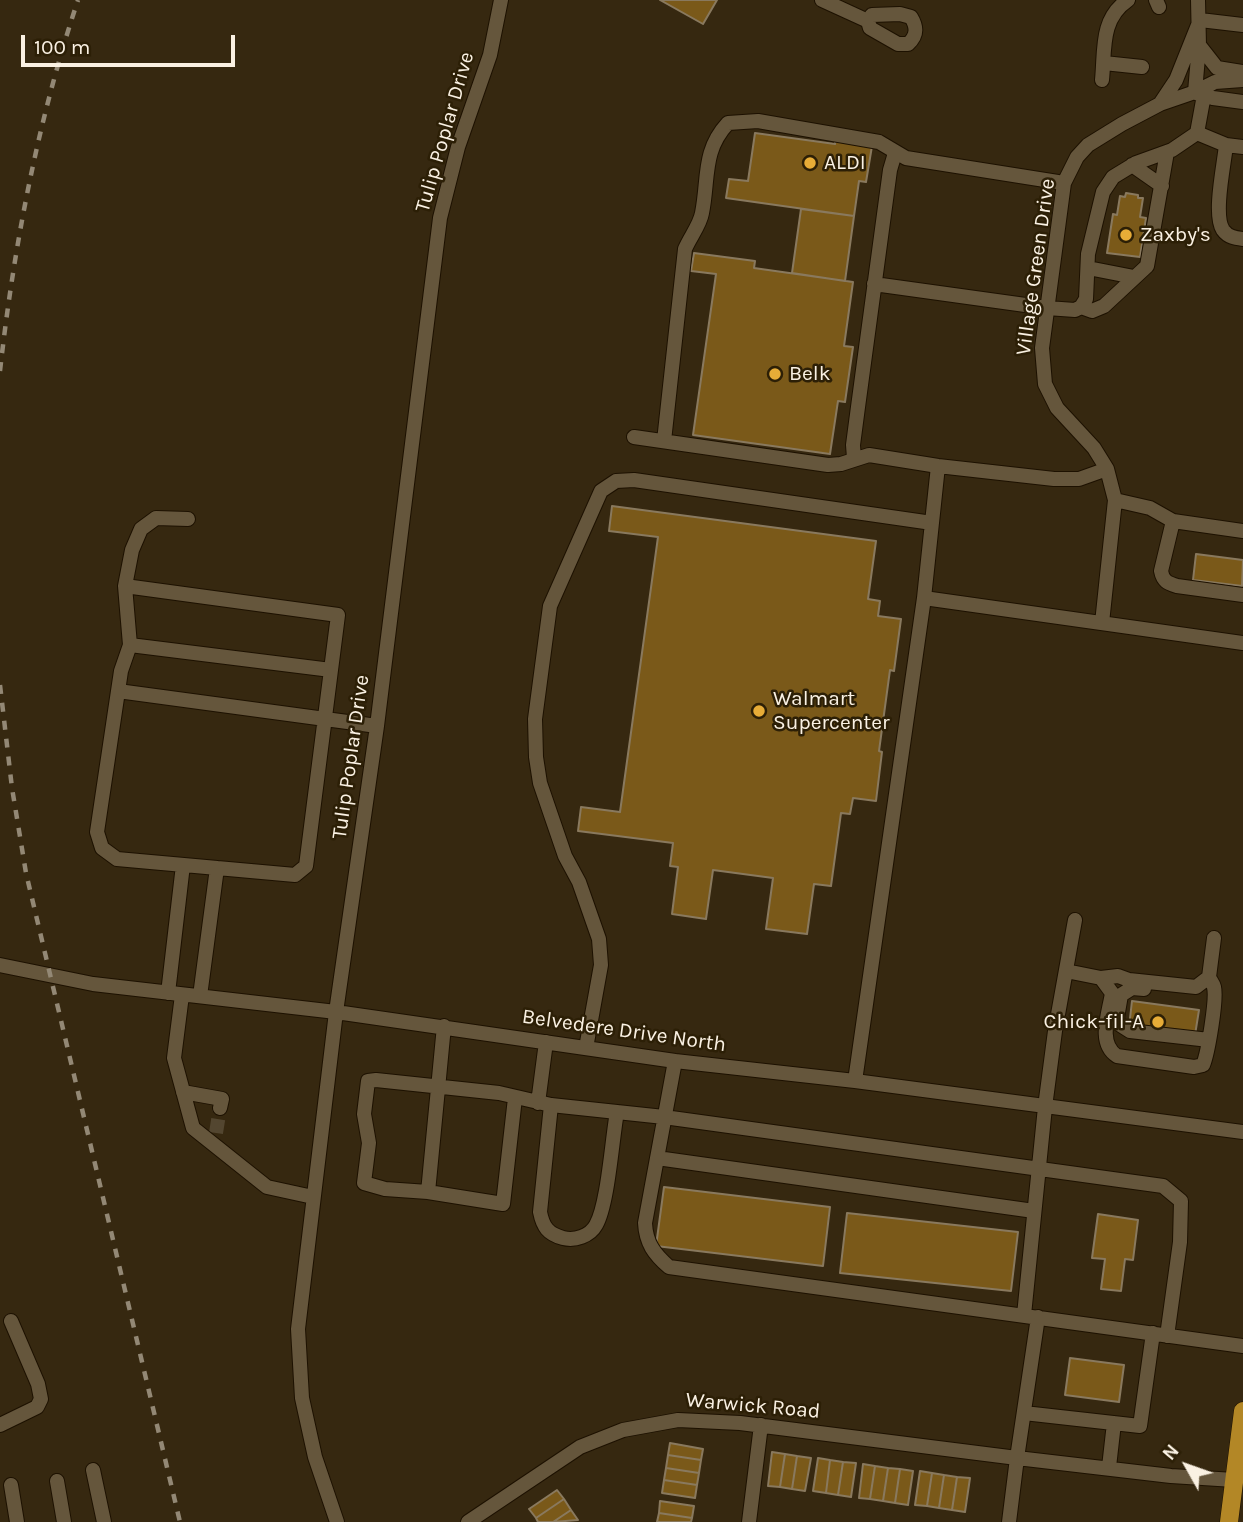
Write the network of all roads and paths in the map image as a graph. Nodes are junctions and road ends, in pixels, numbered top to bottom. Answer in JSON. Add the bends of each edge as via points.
{"nodes":[{"id":1,"x":501,"y":0,"type":"edge"},
{"id":2,"x":822,"y":0,"type":"edge"},
{"id":3,"x":1128,"y":0,"type":"edge"},
{"id":4,"x":1198,"y":0,"type":"edge"},
{"id":5,"x":1200,"y":20,"type":"junction"},
{"id":6,"x":868,"y":21,"type":"dead end"},
{"id":7,"x":1243,"y":25,"type":"edge"},
{"id":8,"x":1199,"y":45,"type":"junction"},
{"id":9,"x":1104,"y":63,"type":"junction"},
{"id":10,"x":1142,"y":67,"type":"dead end"},
{"id":11,"x":1243,"y":72,"type":"edge"},
{"id":12,"x":1102,"y":80,"type":"dead end"},
{"id":13,"x":1243,"y":80,"type":"edge"},
{"id":14,"x":1200,"y":94,"type":"junction"},
{"id":15,"x":1243,"y":102,"type":"edge"},
{"id":16,"x":1160,"y":104,"type":"junction"},
{"id":17,"x":1197,"y":133,"type":"junction"},
{"id":18,"x":1226,"y":145,"type":"junction"},
{"id":19,"x":1243,"y":147,"type":"edge"},
{"id":20,"x":1167,"y":152,"type":"junction"},
{"id":21,"x":895,"y":153,"type":"junction"},
{"id":22,"x":1132,"y":165,"type":"junction"},
{"id":23,"x":1064,"y":183,"type":"junction"},
{"id":24,"x":1162,"y":186,"type":"junction"},
{"id":25,"x":1243,"y":239,"type":"edge"},
{"id":26,"x":1088,"y":268,"type":"junction"},
{"id":27,"x":1134,"y":277,"type":"junction"},
{"id":28,"x":874,"y":284,"type":"junction"},
{"id":29,"x":1081,"y":307,"type":"junction"},
{"id":30,"x":1047,"y":308,"type":"junction"},
{"id":31,"x":634,"y":438,"type":"dead end"},
{"id":32,"x":664,"y":441,"type":"junction"},
{"id":33,"x":854,"y":458,"type":"junction"},
{"id":34,"x":938,"y":466,"type":"junction"},
{"id":35,"x":1107,"y":469,"type":"junction"},
{"id":36,"x":1115,"y":500,"type":"junction"},
{"id":37,"x":188,"y":519,"type":"dead end"},
{"id":38,"x":1173,"y":521,"type":"junction"},
{"id":39,"x":932,"y":523,"type":"junction"},
{"id":40,"x":1243,"y":531,"type":"edge"},
{"id":41,"x":125,"y":586,"type":"junction"},
{"id":42,"x":1243,"y":595,"type":"edge"},
{"id":43,"x":924,"y":598,"type":"junction"},
{"id":44,"x":1102,"y":623,"type":"junction"},
{"id":45,"x":1243,"y":643,"type":"edge"},
{"id":46,"x":130,"y":645,"type":"junction"},
{"id":47,"x":331,"y":670,"type":"junction"},
{"id":48,"x":118,"y":691,"type":"junction"},
{"id":49,"x":325,"y":720,"type":"junction"},
{"id":50,"x":377,"y":726,"type":"junction"},
{"id":51,"x":183,"y":865,"type":"junction"},
{"id":52,"x":217,"y":868,"type":"junction"},
{"id":53,"x":1075,"y":920,"type":"dead end"},
{"id":54,"x":1214,"y":938,"type":"dead end"},
{"id":55,"x":0,"y":965,"type":"edge"},
{"id":56,"x":1066,"y":971,"type":"junction"},
{"id":57,"x":1209,"y":977,"type":"junction"},
{"id":58,"x":1101,"y":978,"type":"junction"},
{"id":59,"x":1129,"y":980,"type":"junction"},
{"id":60,"x":1112,"y":993,"type":"junction"},
{"id":61,"x":175,"y":994,"type":"junction"},
{"id":62,"x":200,"y":996,"type":"junction"},
{"id":63,"x":1213,"y":1004,"type":"junction"},
{"id":64,"x":336,"y":1012,"type":"junction"},
{"id":65,"x":444,"y":1026,"type":"junction"},
{"id":66,"x":1209,"y":1040,"type":"junction"},
{"id":67,"x":546,"y":1042,"type":"junction"},
{"id":68,"x":586,"y":1048,"type":"junction"},
{"id":69,"x":675,"y":1061,"type":"junction"},
{"id":70,"x":855,"y":1081,"type":"junction"},
{"id":71,"x":438,"y":1088,"type":"junction"},
{"id":72,"x":183,"y":1092,"type":"junction"},
{"id":73,"x":515,"y":1098,"type":"junction"},
{"id":74,"x":545,"y":1104,"type":"junction"},
{"id":75,"x":1045,"y":1107,"type":"junction"},
{"id":76,"x":220,"y":1108,"type":"dead end"},
{"id":77,"x":617,"y":1112,"type":"junction"},
{"id":78,"x":664,"y":1117,"type":"junction"},
{"id":79,"x":1243,"y":1132,"type":"edge"},
{"id":80,"x":657,"y":1158,"type":"junction"},
{"id":81,"x":1038,"y":1169,"type":"junction"},
{"id":82,"x":428,"y":1192,"type":"junction"},
{"id":83,"x":313,"y":1197,"type":"junction"},
{"id":84,"x":1034,"y":1211,"type":"junction"},
{"id":85,"x":1031,"y":1316,"type":"junction"},
{"id":86,"x":11,"y":1321,"type":"dead end"},
{"id":87,"x":1160,"y":1335,"type":"junction"},
{"id":88,"x":1243,"y":1346,"type":"edge"},
{"id":89,"x":1243,"y":1411,"type":"edge"},
{"id":90,"x":1024,"y":1413,"type":"junction"},
{"id":91,"x":1114,"y":1423,"type":"junction"},
{"id":92,"x":0,"y":1425,"type":"edge"},
{"id":93,"x":761,"y":1425,"type":"junction"},
{"id":94,"x":1017,"y":1458,"type":"junction"},
{"id":95,"x":1109,"y":1467,"type":"junction"},
{"id":96,"x":93,"y":1470,"type":"dead end"},
{"id":97,"x":1234,"y":1480,"type":"junction"},
{"id":98,"x":57,"y":1481,"type":"dead end"},
{"id":99,"x":11,"y":1485,"type":"dead end"},
{"id":100,"x":474,"y":1521,"type":"edge"},
{"id":101,"x":17,"y":1522,"type":"edge"},
{"id":102,"x":64,"y":1522,"type":"edge"},
{"id":103,"x":104,"y":1522,"type":"edge"},
{"id":104,"x":337,"y":1522,"type":"edge"},
{"id":105,"x":749,"y":1522,"type":"edge"},
{"id":106,"x":1009,"y":1522,"type":"edge"},
{"id":107,"x":1229,"y":1522,"type":"edge"}],
"edges":[{"from":1,"to":50,"type":"street","name":"Tulip Poplar Drive","via":[[440,218]]},
{"from":2,"to":6,"type":"street"},
{"from":3,"to":9,"type":"street","via":[[1107,24]]},
{"from":4,"to":5,"type":"street"},
{"from":5,"to":7,"type":"street"},
{"from":5,"to":8,"type":"street"},
{"from":5,"to":16,"type":"street","via":[[1176,80]]},
{"from":8,"to":11,"type":"street","via":[[1217,68]]},
{"from":8,"to":14,"type":"street"},
{"from":9,"to":10,"type":"street"},
{"from":9,"to":12,"type":"street"},
{"from":13,"to":14,"type":"street","name":"Village Green Drive","via":[[1215,82]]},
{"from":14,"to":15,"type":"street"},
{"from":14,"to":16,"type":"street","name":"Village Green Drive"},
{"from":14,"to":17,"type":"street"},
{"from":16,"to":23,"type":"street","name":"Village Green Drive","via":[[1088,145]]},
{"from":17,"to":18,"type":"street"},
{"from":17,"to":20,"type":"street"},
{"from":18,"to":19,"type":"street"},
{"from":18,"to":25,"type":"street","via":[[1218,217],[1227,234]]},
{"from":20,"to":22,"type":"street"},
{"from":20,"to":24,"type":"street"},
{"from":21,"to":23,"type":"street"},
{"from":21,"to":28,"type":"street"},
{"from":21,"to":32,"type":"street","via":[[878,142],[758,121],[728,123],[717,136],[702,217],[685,249]]},
{"from":22,"to":24,"type":"street"},
{"from":22,"to":26,"type":"street","via":[[1113,177],[1103,192]]},
{"from":23,"to":30,"type":"street","name":"Village Green Drive"},
{"from":24,"to":27,"type":"street","via":[[1147,266]]},
{"from":26,"to":27,"type":"street"},
{"from":26,"to":29,"type":"street","via":[[1086,299]]},
{"from":27,"to":29,"type":"street","via":[[1104,306],[1092,312]]},
{"from":28,"to":30,"type":"street"},
{"from":28,"to":33,"type":"street"},
{"from":29,"to":30,"type":"street"},
{"from":30,"to":35,"type":"street","name":"Village Green Drive","via":[[1042,348],[1045,384],[1057,408]]},
{"from":31,"to":32,"type":"street"},
{"from":32,"to":33,"type":"street","via":[[828,465]]},
{"from":33,"to":34,"type":"street","via":[[869,455]]},
{"from":34,"to":35,"type":"street","via":[[1054,479],[1079,479]]},
{"from":34,"to":39,"type":"street"},
{"from":35,"to":36,"type":"street","name":"Village Green Drive"},
{"from":36,"to":38,"type":"street","via":[[1150,508]]},
{"from":36,"to":44,"type":"street","name":"Village Green Drive"},
{"from":37,"to":41,"type":"street","via":[[156,518],[141,528]]},
{"from":38,"to":40,"type":"street"},
{"from":38,"to":42,"type":"street","via":[[1162,578],[1177,586]]},
{"from":39,"to":43,"type":"street"},
{"from":39,"to":68,"type":"street","via":[[634,480],[616,481],[601,491],[550,606],[535,719],[540,783],[599,939],[601,965]]},
{"from":41,"to":46,"type":"street"},
{"from":41,"to":47,"type":"street","via":[[338,615]]},
{"from":43,"to":44,"type":"street"},
{"from":43,"to":70,"type":"street"},
{"from":44,"to":45,"type":"street"},
{"from":46,"to":47,"type":"street"},
{"from":46,"to":48,"type":"street"},
{"from":47,"to":49,"type":"street"},
{"from":48,"to":49,"type":"street"},
{"from":48,"to":51,"type":"street","via":[[97,832],[102,848],[117,859]]},
{"from":49,"to":50,"type":"street"},
{"from":49,"to":52,"type":"street","via":[[306,866],[295,875]]},
{"from":50,"to":64,"type":"street","name":"Tulip Poplar Drive"},
{"from":51,"to":52,"type":"street"},
{"from":51,"to":61,"type":"street"},
{"from":52,"to":62,"type":"street"},
{"from":53,"to":56,"type":"street"},
{"from":54,"to":57,"type":"street"},
{"from":55,"to":61,"type":"street","name":"Belvedere Drive North"},
{"from":56,"to":58,"type":"street"},
{"from":56,"to":75,"type":"street"},
{"from":57,"to":59,"type":"street","via":[[1196,987]]},
{"from":57,"to":63,"type":"street"},
{"from":58,"to":59,"type":"street"},
{"from":58,"to":60,"type":"street"},
{"from":59,"to":60,"type":"street"},
{"from":60,"to":66,"type":"street","via":[[1105,1042],[1108,1051],[1117,1056],[1194,1067],[1203,1065]]},
{"from":61,"to":62,"type":"street","name":"Belvedere Drive North"},
{"from":61,"to":72,"type":"street","via":[[174,1058]]},
{"from":62,"to":64,"type":"street","name":"Belvedere Drive North"},
{"from":63,"to":66,"type":"street"},
{"from":63,"to":66,"type":"street","via":[[1198,996],[1132,988],[1119,999],[1119,1024],[1130,1031]]},
{"from":64,"to":65,"type":"street","name":"Belvedere Drive North"},
{"from":64,"to":83,"type":"street","name":"Tulip Poplar Drive"},
{"from":65,"to":67,"type":"street","name":"Belvedere Drive North"},
{"from":65,"to":71,"type":"street"},
{"from":67,"to":68,"type":"street","name":"Belvedere Drive North"},
{"from":67,"to":74,"type":"street"},
{"from":68,"to":69,"type":"street","name":"Belvedere Drive North"},
{"from":69,"to":70,"type":"street","name":"Belvedere Drive North"},
{"from":69,"to":78,"type":"street"},
{"from":70,"to":75,"type":"street","name":"Belvedere Drive North"},
{"from":71,"to":73,"type":"street"},
{"from":71,"to":82,"type":"street"},
{"from":71,"to":82,"type":"street","via":[[368,1081],[364,1114],[369,1143],[364,1183]]},
{"from":72,"to":76,"type":"street","via":[[222,1099]]},
{"from":72,"to":83,"type":"street","via":[[192,1128],[214,1139],[267,1187]]},
{"from":73,"to":74,"type":"street"},
{"from":73,"to":82,"type":"street","via":[[503,1204]]},
{"from":74,"to":77,"type":"street"},
{"from":74,"to":77,"type":"street","via":[[540,1212],[543,1226],[566,1239],[587,1235],[596,1226]]},
{"from":75,"to":79,"type":"street","name":"Belvedere Drive North"},
{"from":75,"to":81,"type":"street"},
{"from":77,"to":78,"type":"street"},
{"from":78,"to":80,"type":"street"},
{"from":78,"to":81,"type":"street"},
{"from":80,"to":84,"type":"street"},
{"from":80,"to":85,"type":"street","via":[[646,1239],[669,1267]]},
{"from":81,"to":84,"type":"street"},
{"from":81,"to":87,"type":"street","via":[[1163,1186],[1181,1201],[1180,1242]]},
{"from":83,"to":104,"type":"street","name":"Tulip Poplar Drive","via":[[298,1329],[302,1398],[315,1457]]},
{"from":84,"to":85,"type":"street"},
{"from":85,"to":87,"type":"street"},
{"from":85,"to":90,"type":"street"},
{"from":86,"to":92,"type":"street","via":[[41,1399],[29,1413]]},
{"from":87,"to":88,"type":"street"},
{"from":87,"to":91,"type":"street","via":[[1140,1426]]},
{"from":89,"to":97,"type":"main road"},
{"from":90,"to":91,"type":"street"},
{"from":90,"to":94,"type":"street"},
{"from":91,"to":95,"type":"street"},
{"from":93,"to":94,"type":"street","name":"Warwick Road"},
{"from":93,"to":100,"type":"street","name":"Warwick Road","via":[[678,1420],[623,1430],[580,1447]]},
{"from":93,"to":105,"type":"street"},
{"from":94,"to":95,"type":"street","name":"Warwick Road"},
{"from":94,"to":106,"type":"street"},
{"from":95,"to":97,"type":"street","name":"Warwick Road"},
{"from":96,"to":103,"type":"street"},
{"from":97,"to":107,"type":"main road"},
{"from":98,"to":102,"type":"street"},
{"from":99,"to":101,"type":"street"}]}
